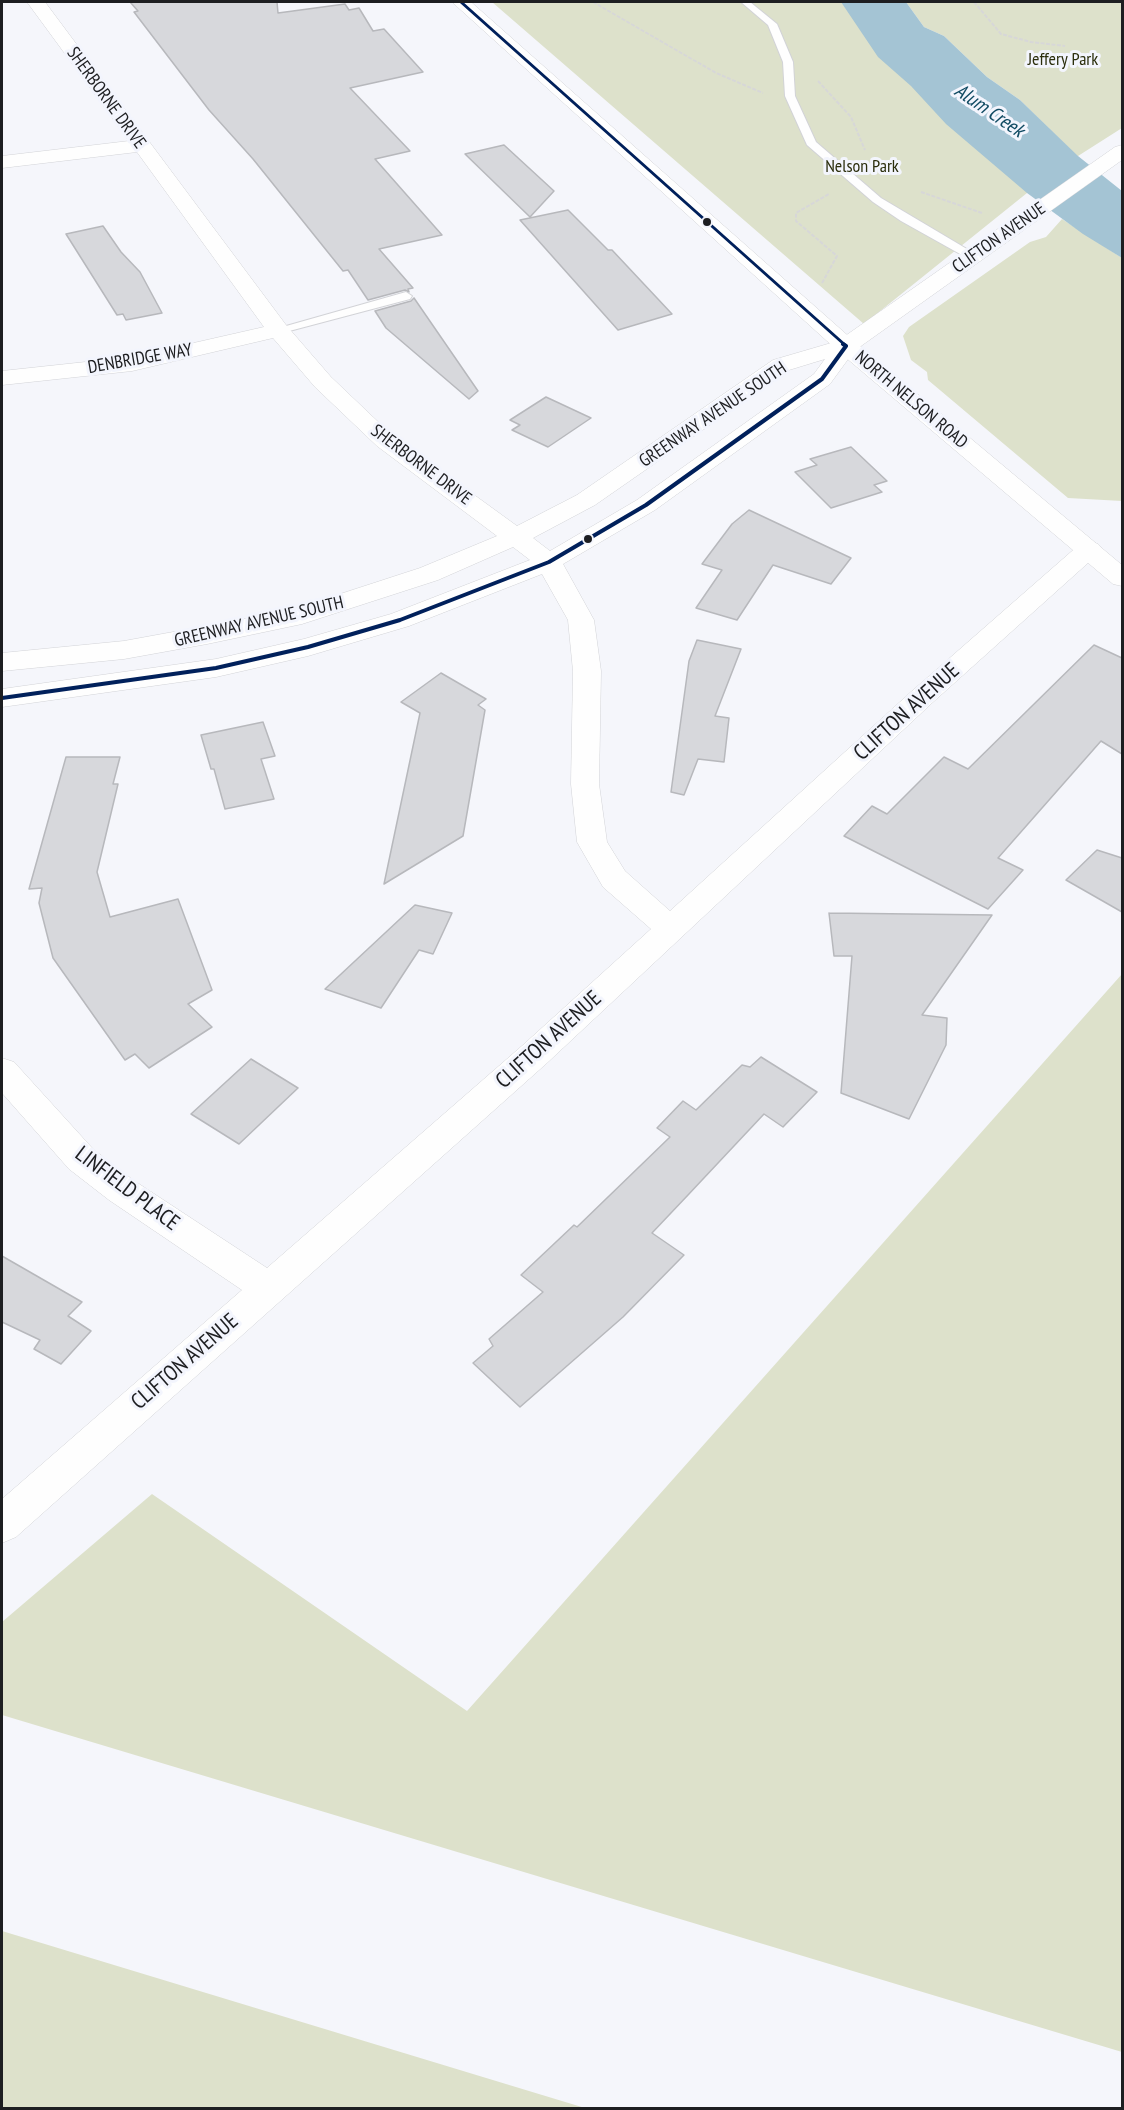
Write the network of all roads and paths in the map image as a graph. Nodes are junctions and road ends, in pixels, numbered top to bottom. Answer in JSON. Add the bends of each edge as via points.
{"nodes":[{"id":1,"x":36,"y":2,"type":"edge"},
{"id":2,"x":461,"y":2,"type":"edge"},
{"id":3,"x":592,"y":2,"type":"edge"},
{"id":4,"x":745,"y":2,"type":"edge"},
{"id":5,"x":974,"y":2,"type":"edge"},
{"id":6,"x":1065,"y":46,"type":"dead end"},
{"id":7,"x":814,"y":76,"type":"dead end"},
{"id":8,"x":830,"y":95,"type":"junction"},
{"id":9,"x":790,"y":96,"type":"junction"},
{"id":10,"x":140,"y":146,"type":"junction"},
{"id":11,"x":1122,"y":151,"type":"edge"},
{"id":12,"x":872,"y":157,"type":"dead end"},
{"id":13,"x":2,"y":162,"type":"edge"},
{"id":14,"x":859,"y":184,"type":"junction"},
{"id":15,"x":988,"y":214,"type":"dead end"},
{"id":16,"x":973,"y":257,"type":"junction"},
{"id":17,"x":820,"y":286,"type":"dead end"},
{"id":18,"x":406,"y":296,"type":"dead end"},
{"id":19,"x":278,"y":330,"type":"junction"},
{"id":20,"x":846,"y":346,"type":"junction"},
{"id":21,"x":2,"y":378,"type":"edge"},
{"id":22,"x":516,"y":537,"type":"junction"},
{"id":23,"x":1089,"y":549,"type":"junction"},
{"id":24,"x":549,"y":562,"type":"junction"},
{"id":25,"x":1122,"y":578,"type":"edge"},
{"id":26,"x":2,"y":662,"type":"edge"},
{"id":27,"x":2,"y":698,"type":"edge"},
{"id":28,"x":671,"y":929,"type":"junction"},
{"id":29,"x":2,"y":1071,"type":"edge"},
{"id":30,"x":269,"y":1288,"type":"junction"},
{"id":31,"x":2,"y":1524,"type":"edge"}],
"edges":[{"from":1,"to":10,"type":"street","name":"SHERBORNE DRIVE"},
{"from":2,"to":20,"type":"street","name":"NORTH NELSON ROAD"},
{"from":3,"to":9,"type":"path","via":[[716,73],[764,93]]},
{"from":4,"to":9,"type":"lane","via":[[772,24],[788,62]]},
{"from":5,"to":6,"type":"path","via":[[1001,34]]},
{"from":7,"to":8,"type":"path"},
{"from":8,"to":9,"type":"path"},
{"from":8,"to":12,"type":"path","via":[[851,117],[864,149]]},
{"from":9,"to":14,"type":"lane","via":[[812,143]]},
{"from":10,"to":13,"type":"street"},
{"from":10,"to":19,"type":"street","name":"SHERBORNE DRIVE"},
{"from":11,"to":16,"type":"street","name":"CLIFTON AVENUE"},
{"from":14,"to":15,"type":"path","via":[[894,179],[923,193]]},
{"from":14,"to":16,"type":"lane","via":[[905,219]]},
{"from":14,"to":17,"type":"path","via":[[825,196],[796,213],[796,221],[837,256]]},
{"from":16,"to":20,"type":"street","name":"CLIFTON AVENUE"},
{"from":18,"to":19,"type":"lane"},
{"from":19,"to":21,"type":"street","name":"DENBRIDGE WAY","via":[[132,364]]},
{"from":19,"to":22,"type":"street","name":"SHERBORNE DRIVE","via":[[323,382],[385,441]]},
{"from":20,"to":22,"type":"street","name":"GREENWAY AVENUE SOUTH","via":[[781,365],[586,500]]},
{"from":20,"to":23,"type":"street","name":"NORTH NELSON ROAD"},
{"from":20,"to":24,"type":"street","name":"GREENWAY AVENUE SOUTH","via":[[822,379],[646,505]]},
{"from":22,"to":24,"type":"street","name":"SHERBORNE DRIVE"},
{"from":22,"to":26,"type":"street","name":"GREENWAY AVENUE SOUTH","via":[[429,574],[293,618],[124,650]]},
{"from":23,"to":25,"type":"street","name":"NORTH NELSON ROAD"},
{"from":23,"to":28,"type":"street","name":"CLIFTON AVENUE"},
{"from":24,"to":27,"type":"street","name":"GREENWAY AVENUE SOUTH","via":[[400,620],[308,647],[205,670]]},
{"from":24,"to":28,"type":"street","name":"SHERBORNE DRIVE","via":[[581,620],[587,671],[585,784],[592,842],[614,879]]},
{"from":28,"to":30,"type":"street","name":"CLIFTON AVENUE","via":[[536,1054]]},
{"from":29,"to":30,"type":"street","name":"LINFIELD PLACE","via":[[81,1159]]},
{"from":30,"to":31,"type":"street","name":"CLIFTON AVENUE"}]}
